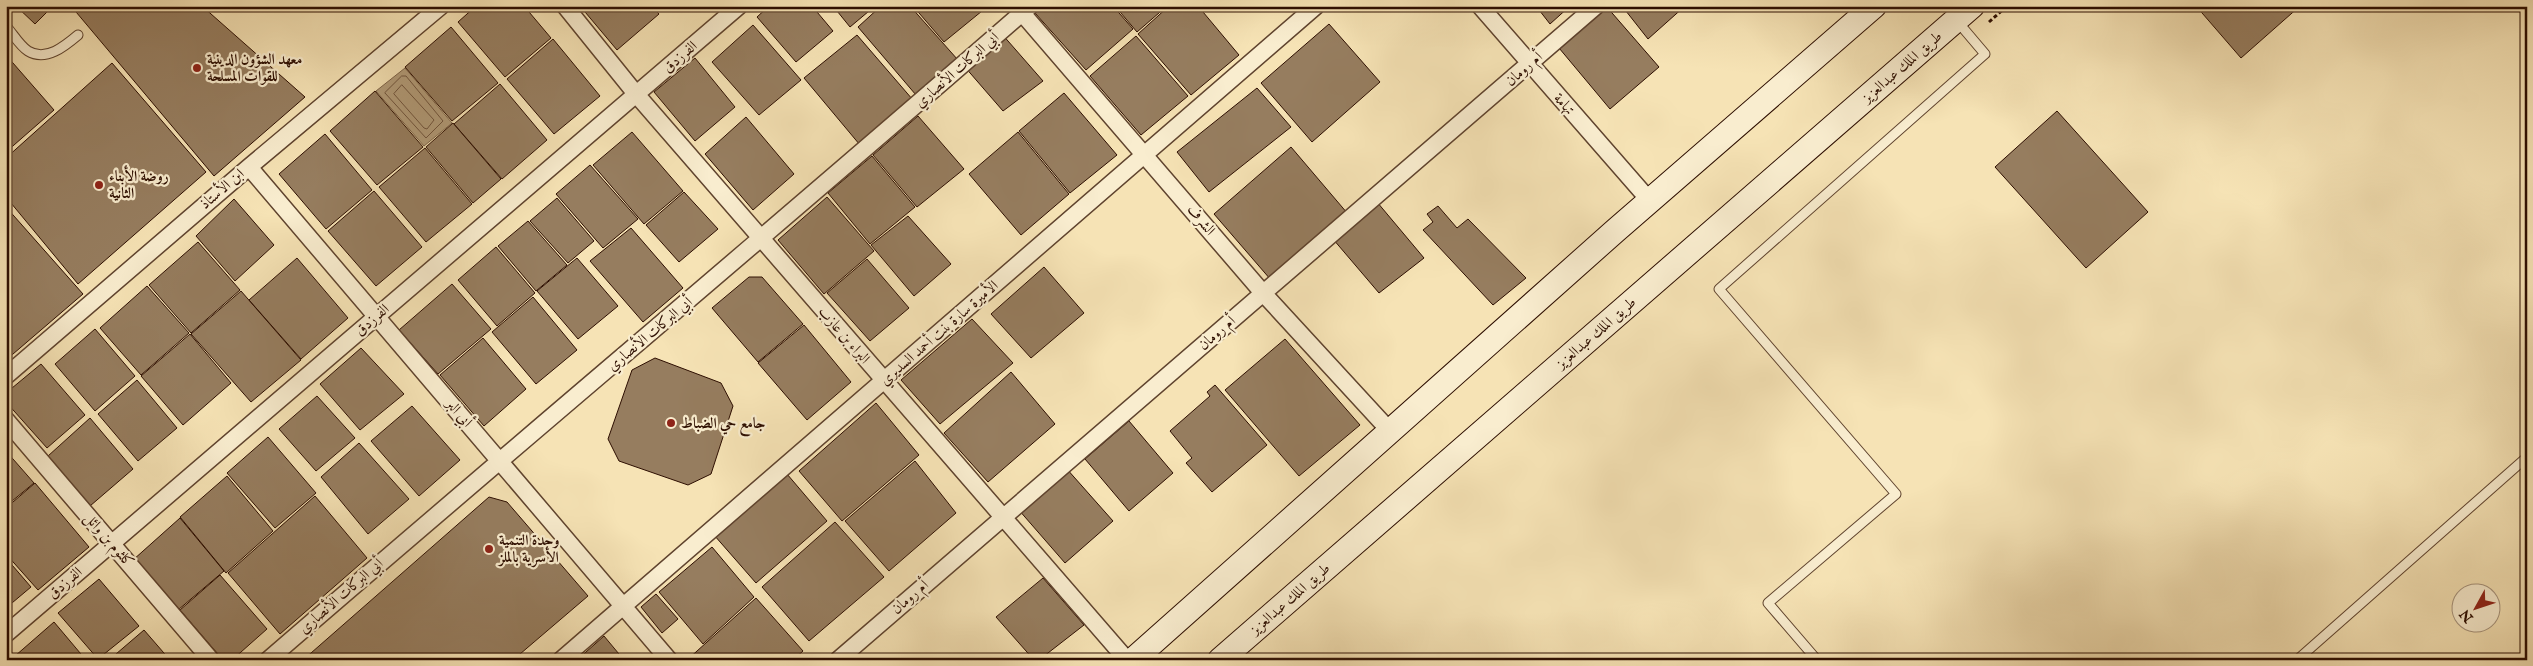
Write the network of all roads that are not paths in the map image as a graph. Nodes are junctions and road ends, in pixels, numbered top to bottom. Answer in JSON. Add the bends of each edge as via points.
{"nodes":[{"id":1,"x":441,"y":6,"type":"edge"},
{"id":2,"x":565,"y":6,"type":"edge"},
{"id":3,"x":739,"y":6,"type":"edge"},
{"id":4,"x":1316,"y":6,"type":"edge"},
{"id":5,"x":1480,"y":6,"type":"edge"},
{"id":6,"x":1596,"y":6,"type":"edge"},
{"id":7,"x":1874,"y":6,"type":"edge"},
{"id":8,"x":1023,"y":9,"type":"edge"},
{"id":9,"x":1964,"y":13,"type":"edge"},
{"id":10,"x":6,"y":26,"type":"edge"},
{"id":11,"x":78,"y":35,"type":"dead end"},
{"id":12,"x":1529,"y":64,"type":"junction"},
{"id":13,"x":636,"y":94,"type":"junction"},
{"id":14,"x":1145,"y":154,"type":"junction"},
{"id":15,"x":249,"y":167,"type":"junction"},
{"id":16,"x":1650,"y":200,"type":"junction"},
{"id":17,"x":762,"y":240,"type":"junction"},
{"id":18,"x":1263,"y":293,"type":"junction"},
{"id":19,"x":376,"y":316,"type":"junction"},
{"id":20,"x":6,"y":376,"type":"edge"},
{"id":21,"x":884,"y":381,"type":"junction"},
{"id":22,"x":6,"y":420,"type":"edge"},
{"id":23,"x":1389,"y":430,"type":"junction"},
{"id":24,"x":2527,"y":457,"type":"edge"},
{"id":25,"x":500,"y":460,"type":"junction"},
{"id":26,"x":1003,"y":518,"type":"junction"},
{"id":27,"x":111,"y":543,"type":"junction"},
{"id":28,"x":623,"y":606,"type":"junction"},
{"id":29,"x":6,"y":634,"type":"edge"},
{"id":30,"x":211,"y":660,"type":"edge"},
{"id":31,"x":268,"y":660,"type":"edge"},
{"id":32,"x":561,"y":660,"type":"edge"},
{"id":33,"x":668,"y":660,"type":"edge"},
{"id":34,"x":838,"y":660,"type":"edge"},
{"id":35,"x":1127,"y":660,"type":"edge"},
{"id":36,"x":1133,"y":660,"type":"edge"},
{"id":37,"x":1220,"y":660,"type":"edge"},
{"id":38,"x":1817,"y":660,"type":"edge"},
{"id":39,"x":2297,"y":660,"type":"edge"}],
"edges":[{"from":1,"to":15,"type":"street","name":"ابن الأستاذ"},
{"from":2,"to":13,"type":"street","name":"البراء بن عازب"},
{"from":3,"to":13,"type":"street","name":"الفرزدق"},
{"from":4,"to":14,"type":"street","name":"الأميرة سارة بنت أحمد السديري"},
{"from":5,"to":12,"type":"street","name":"تهامة"},
{"from":6,"to":12,"type":"street","name":"أم رومان"},
{"from":7,"to":16,"type":"main road"},
{"from":8,"to":14,"type":"street","name":"الشرف"},
{"from":8,"to":17,"type":"street","name":"أبي البركات الأنصاري"},
{"from":9,"to":37,"type":"main road","name":"طريق الملك عبدالعزيز"},
{"from":9,"to":38,"type":"lane","via":[[1985,54],[1719,289],[1896,494],[1768,603]]},
{"from":10,"to":11,"type":"lane","via":[[28,51],[45,55],[61,49]]},
{"from":12,"to":16,"type":"street","name":"تهامة"},
{"from":12,"to":18,"type":"street","name":"أم رومان"},
{"from":13,"to":17,"type":"street","name":"البراء بن عازب"},
{"from":13,"to":19,"type":"street","name":"الفرزدق"},
{"from":14,"to":18,"type":"street","name":"الشرف"},
{"from":14,"to":21,"type":"street","name":"الأميرة سارة بنت أحمد السديري"},
{"from":15,"to":19,"type":"street","name":"أبي البر"},
{"from":15,"to":20,"type":"street","name":"ابن الأستاذ"},
{"from":16,"to":23,"type":"main road"},
{"from":17,"to":21,"type":"street","name":"البراء بن عازب"},
{"from":17,"to":25,"type":"street","name":"أبي البركات الأنصاري"},
{"from":18,"to":23,"type":"street","name":"الشرف"},
{"from":18,"to":26,"type":"street","name":"أم رومان"},
{"from":19,"to":25,"type":"street","name":"أبي البر"},
{"from":19,"to":27,"type":"street","name":"الفرزدق"},
{"from":21,"to":26,"type":"street","name":"البراء بن عازب"},
{"from":21,"to":28,"type":"street","name":"الأميرة سارة بنت أحمد السديري"},
{"from":22,"to":27,"type":"street","name":"كلثوم بن وائل"},
{"from":23,"to":36,"type":"main road"},
{"from":24,"to":39,"type":"lane"},
{"from":25,"to":28,"type":"street","name":"أبي البر"},
{"from":25,"to":31,"type":"street","name":"أبي البركات الأنصاري"},
{"from":26,"to":34,"type":"street","name":"أم رومان"},
{"from":26,"to":35,"type":"street","name":"البراء بن عازب"},
{"from":27,"to":29,"type":"street","name":"الفرزدق"},
{"from":27,"to":30,"type":"street","name":"كلثوم بن وائل"},
{"from":28,"to":32,"type":"street","name":"الأميرة سارة بنت أحمد السديري"},
{"from":28,"to":33,"type":"street","name":"أبي البر"}]}
